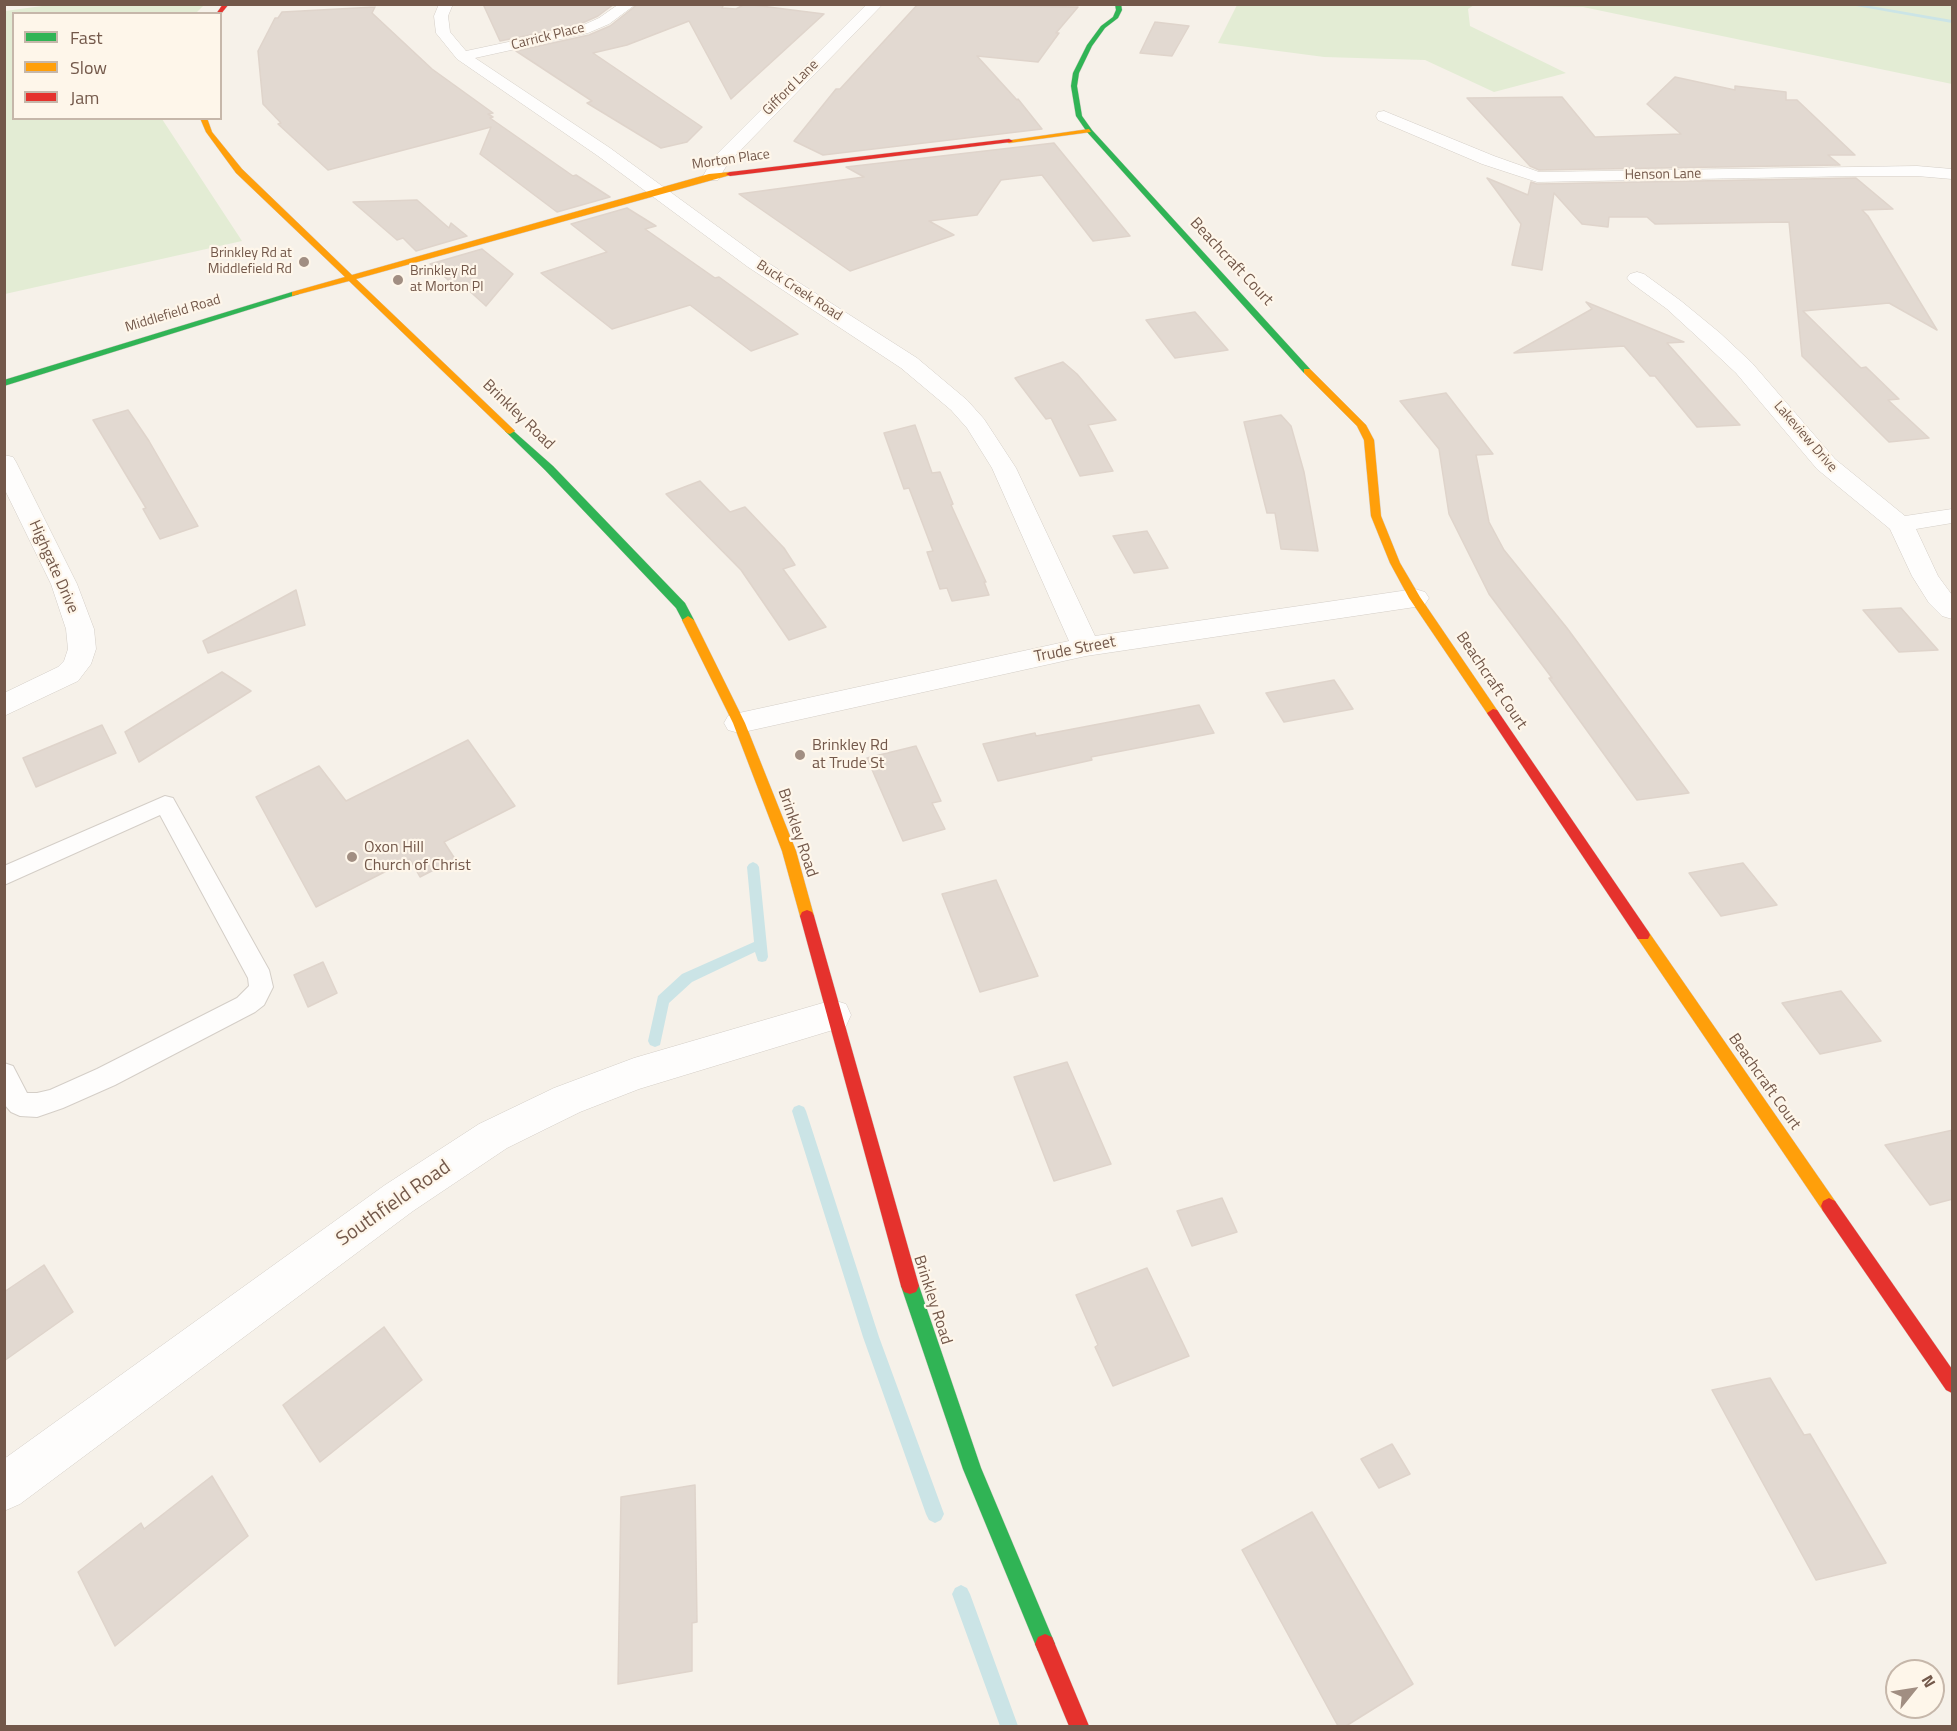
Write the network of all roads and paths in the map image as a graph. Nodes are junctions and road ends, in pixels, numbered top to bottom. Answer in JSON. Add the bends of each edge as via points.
{"nodes":[{"id":1,"x":446,"y":4,"type":"edge"},
{"id":2,"x":629,"y":4,"type":"edge"},
{"id":3,"x":876,"y":4,"type":"edge"},
{"id":4,"x":1118,"y":4,"type":"edge"},
{"id":5,"x":462,"y":56,"type":"junction"},
{"id":6,"x":1384,"y":116,"type":"dead end"},
{"id":7,"x":204,"y":120,"type":"edge"},
{"id":8,"x":1089,"y":131,"type":"junction"},
{"id":9,"x":1953,"y":174,"type":"edge"},
{"id":10,"x":712,"y":176,"type":"junction"},
{"id":11,"x":654,"y":190,"type":"junction"},
{"id":12,"x":352,"y":277,"type":"junction"},
{"id":13,"x":1637,"y":278,"type":"dead end"},
{"id":14,"x":4,"y":383,"type":"edge"},
{"id":15,"x":4,"y":462,"type":"edge"},
{"id":16,"x":1953,"y":516,"type":"edge"},
{"id":17,"x":1900,"y":524,"type":"junction"},
{"id":18,"x":1415,"y":598,"type":"junction"},
{"id":19,"x":1953,"y":610,"type":"edge"},
{"id":20,"x":1086,"y":647,"type":"junction"},
{"id":21,"x":4,"y":706,"type":"edge"},
{"id":22,"x":739,"y":723,"type":"junction"},
{"id":23,"x":4,"y":876,"type":"edge"},
{"id":24,"x":833,"y":1015,"type":"junction"},
{"id":25,"x":4,"y":1074,"type":"edge"},
{"id":26,"x":1953,"y":1384,"type":"edge"},
{"id":27,"x":4,"y":1488,"type":"edge"},
{"id":28,"x":1079,"y":1726,"type":"edge"}],
"edges":[{"from":1,"to":5,"type":"street","name":"Buck Creek Road","via":[[441,16],[443,33]]},
{"from":2,"to":5,"type":"street","name":"Carrick Place","via":[[583,30]]},
{"from":3,"to":10,"type":"street","name":"Gifford Lane","via":[[720,161]]},
{"from":4,"to":8,"type":"street","name":"Beachcraft Court","via":[[1115,18],[1089,46],[1076,73],[1079,116]]},
{"from":5,"to":11,"type":"street","name":"Buck Creek Road"},
{"from":6,"to":9,"type":"street","name":"Henson Lane","via":[[1537,177],[1856,171]]},
{"from":7,"to":12,"type":"street","name":"Brinkley Road","via":[[239,171]]},
{"from":8,"to":10,"type":"street","name":"Morton Place"},
{"from":8,"to":18,"type":"street","name":"Beachcraft Court","via":[[1361,425],[1369,440],[1376,516]]},
{"from":10,"to":11,"type":"street","name":"Morton Place"},
{"from":11,"to":12,"type":"street","name":"Morton Place"},
{"from":11,"to":20,"type":"street","name":"Buck Creek Road","via":[[755,263],[909,363],[959,405],[1004,468]]},
{"from":12,"to":14,"type":"street","name":"Middlefield Road"},
{"from":12,"to":22,"type":"street","name":"Brinkley Road","via":[[549,468],[681,606]]},
{"from":13,"to":17,"type":"street","name":"Lakeview Drive","via":[[1720,345],[1826,464]]},
{"from":15,"to":21,"type":"street","name":"Highgate Drive","via":[[64,584],[80,629],[82,649],[68,674]]},
{"from":16,"to":17,"type":"street"},
{"from":17,"to":19,"type":"street","name":"Lakeview Drive","via":[[1925,576]]},
{"from":18,"to":20,"type":"street","name":"Trude Street"},
{"from":18,"to":26,"type":"street","name":"Beachcraft Court"},
{"from":20,"to":22,"type":"street","name":"Trude Street"},
{"from":22,"to":24,"type":"street","name":"Brinkley Road","via":[[789,851]]},
{"from":23,"to":25,"type":"lane","via":[[165,804],[260,977],[261,987],[246,1005],[54,1100],[20,1104]]},
{"from":24,"to":27,"type":"street","name":"Southfield Road","via":[[634,1074],[567,1100],[493,1136],[399,1198]]},
{"from":24,"to":28,"type":"street","name":"Brinkley Road","via":[[901,1260],[972,1469]]}]}
